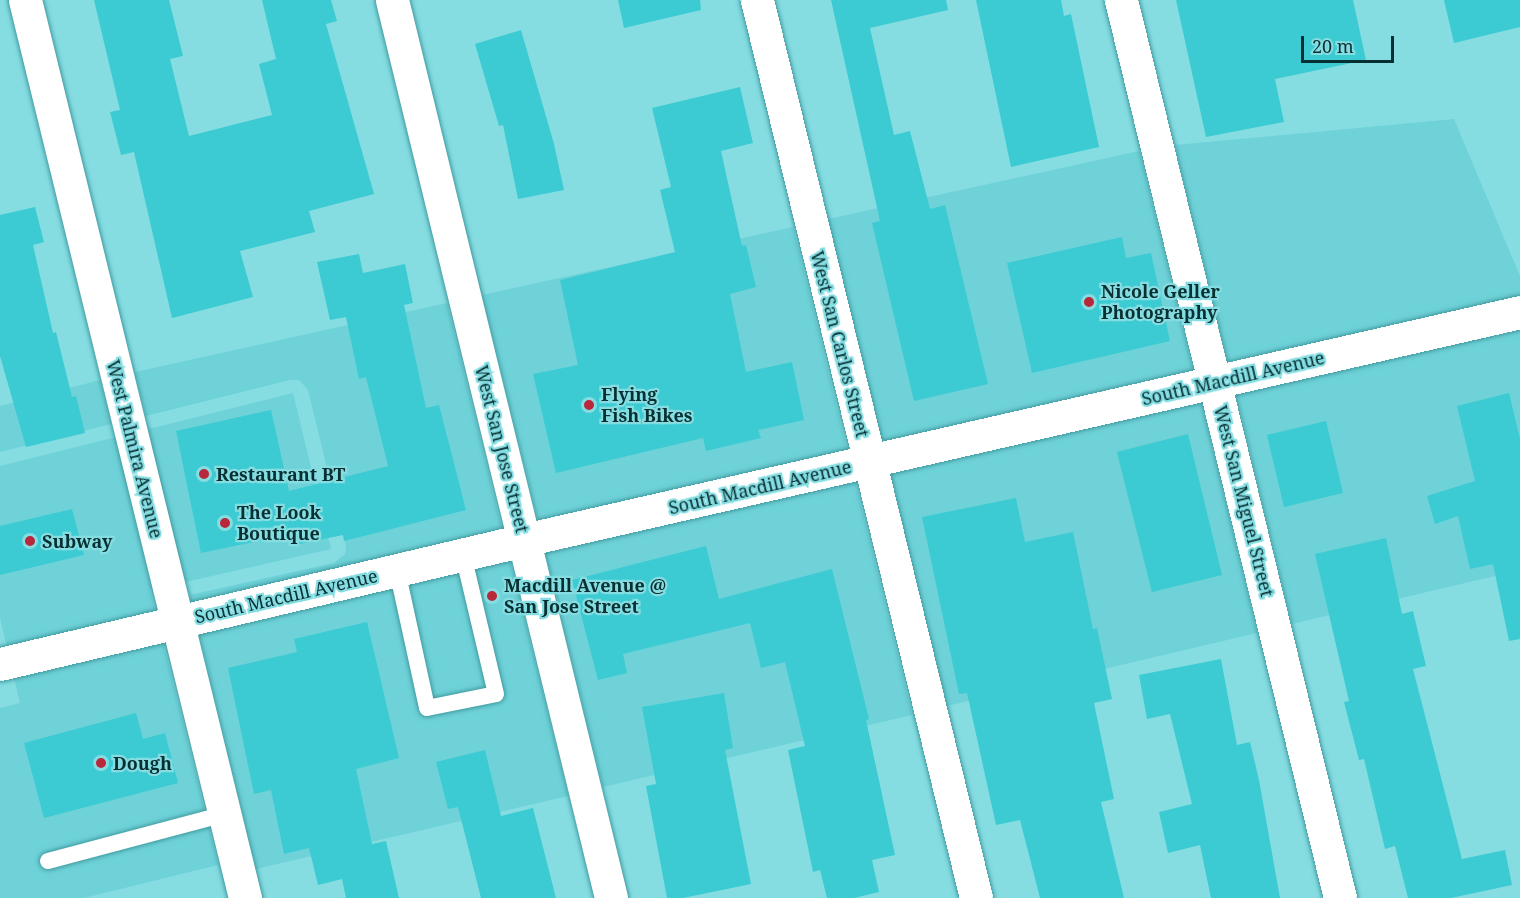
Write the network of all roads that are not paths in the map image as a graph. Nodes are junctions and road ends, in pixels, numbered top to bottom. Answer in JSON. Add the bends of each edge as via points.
{"nodes":[{"id":1,"x":25,"y":0,"type":"edge"},
{"id":2,"x":392,"y":0,"type":"edge"},
{"id":3,"x":757,"y":0,"type":"edge"},
{"id":4,"x":1120,"y":0,"type":"edge"},
{"id":5,"x":1520,"y":312,"type":"edge"},
{"id":6,"x":1215,"y":382,"type":"junction"},
{"id":7,"x":868,"y":462,"type":"junction"},
{"id":8,"x":524,"y":540,"type":"junction"},
{"id":9,"x":463,"y":554,"type":"junction"},
{"id":10,"x":397,"y":570,"type":"junction"},
{"id":11,"x":178,"y":621,"type":"junction"},
{"id":12,"x":0,"y":664,"type":"edge"},
{"id":13,"x":225,"y":814,"type":"junction"},
{"id":14,"x":48,"y":861,"type":"dead end"},
{"id":15,"x":245,"y":898,"type":"edge"},
{"id":16,"x":611,"y":898,"type":"edge"},
{"id":17,"x":975,"y":898,"type":"edge"},
{"id":18,"x":1340,"y":898,"type":"edge"}],
"edges":[{"from":1,"to":11,"type":"street","name":"West Palmira Avenue"},
{"from":2,"to":8,"type":"street","name":"West San Jose Street"},
{"from":3,"to":7,"type":"street","name":"West San Carlos Street"},
{"from":4,"to":6,"type":"street","name":"West San Miguel Street"},
{"from":5,"to":6,"type":"street","name":"South Macdill Avenue"},
{"from":6,"to":7,"type":"street","name":"South Macdill Avenue"},
{"from":6,"to":18,"type":"street","name":"West San Miguel Street"},
{"from":7,"to":8,"type":"street","name":"South Macdill Avenue"},
{"from":7,"to":17,"type":"street","name":"West San Carlos Street"},
{"from":8,"to":9,"type":"street","name":"South Macdill Avenue"},
{"from":8,"to":16,"type":"street","name":"West San Jose Street"},
{"from":9,"to":10,"type":"street","name":"South Macdill Avenue"},
{"from":9,"to":10,"type":"lane","via":[[496,694],[427,708]]},
{"from":10,"to":11,"type":"street","name":"South Macdill Avenue"},
{"from":11,"to":12,"type":"street","name":"South Macdill Avenue"},
{"from":11,"to":13,"type":"street","name":"West Palmira Avenue"},
{"from":13,"to":14,"type":"lane"},
{"from":13,"to":15,"type":"street","name":"West Palmira Avenue"}]}
